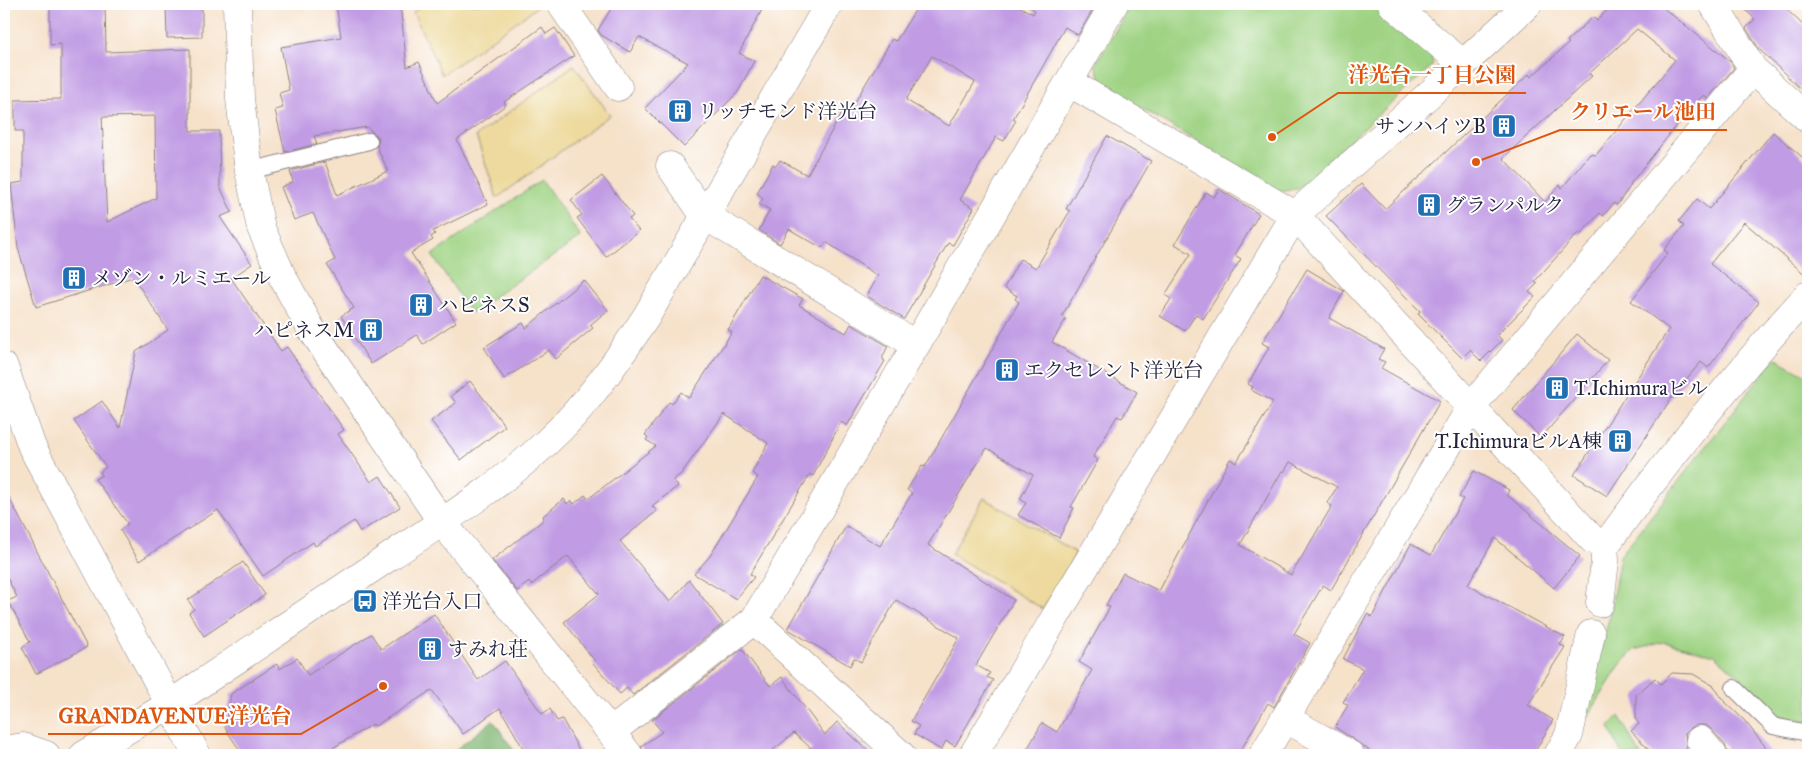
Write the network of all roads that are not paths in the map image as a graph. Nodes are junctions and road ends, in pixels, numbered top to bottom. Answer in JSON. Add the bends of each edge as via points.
{"nodes":[{"id":1,"x":237,"y":4,"type":"edge"},
{"id":2,"x":561,"y":4,"type":"edge"},
{"id":3,"x":829,"y":4,"type":"edge"},
{"id":4,"x":1114,"y":4,"type":"edge"},
{"id":5,"x":1392,"y":4,"type":"edge"},
{"id":6,"x":1528,"y":4,"type":"edge"},
{"id":7,"x":1713,"y":4,"type":"edge"},
{"id":8,"x":1463,"y":64,"type":"junction"},
{"id":9,"x":1753,"y":69,"type":"junction"},
{"id":10,"x":1070,"y":83,"type":"junction"},
{"id":11,"x":618,"y":87,"type":"dead end"},
{"id":12,"x":1806,"y":113,"type":"edge"},
{"id":13,"x":369,"y":141,"type":"dead end"},
{"id":14,"x":670,"y":166,"type":"dead end"},
{"id":15,"x":249,"y":171,"type":"junction"},
{"id":16,"x":704,"y":215,"type":"junction"},
{"id":17,"x":1295,"y":215,"type":"junction"},
{"id":18,"x":1808,"y":295,"type":"edge"},
{"id":19,"x":916,"y":345,"type":"junction"},
{"id":20,"x":4,"y":368,"type":"edge"},
{"id":21,"x":1471,"y":407,"type":"junction"},
{"id":22,"x":442,"y":522,"type":"junction"},
{"id":23,"x":1604,"y":543,"type":"junction"},
{"id":24,"x":1600,"y":603,"type":"dead end"},
{"id":25,"x":754,"y":620,"type":"junction"},
{"id":26,"x":1591,"y":634,"type":"dead end"},
{"id":27,"x":1734,"y":688,"type":"dead end"},
{"id":28,"x":169,"y":704,"type":"junction"},
{"id":29,"x":1285,"y":718,"type":"junction"},
{"id":30,"x":611,"y":732,"type":"junction"},
{"id":31,"x":1808,"y":733,"type":"edge"},
{"id":32,"x":4,"y":750,"type":"edge"},
{"id":33,"x":46,"y":755,"type":"edge"},
{"id":34,"x":84,"y":755,"type":"edge"},
{"id":35,"x":197,"y":755,"type":"edge"},
{"id":36,"x":628,"y":755,"type":"edge"},
{"id":37,"x":901,"y":755,"type":"edge"},
{"id":38,"x":973,"y":755,"type":"edge"},
{"id":39,"x":1263,"y":755,"type":"edge"},
{"id":40,"x":1350,"y":755,"type":"edge"},
{"id":41,"x":1558,"y":755,"type":"edge"}],
"edges":[{"from":1,"to":15,"type":"street","via":[[240,99]]},
{"from":2,"to":11,"type":"street"},
{"from":3,"to":16,"type":"street"},
{"from":4,"to":10,"type":"street"},
{"from":5,"to":8,"type":"street"},
{"from":6,"to":8,"type":"street"},
{"from":7,"to":9,"type":"street"},
{"from":8,"to":17,"type":"street"},
{"from":9,"to":12,"type":"street"},
{"from":9,"to":21,"type":"street"},
{"from":10,"to":17,"type":"street"},
{"from":10,"to":19,"type":"street"},
{"from":13,"to":15,"type":"lane"},
{"from":14,"to":16,"type":"street"},
{"from":15,"to":22,"type":"street","via":[[261,228],[310,327]]},
{"from":16,"to":19,"type":"street"},
{"from":16,"to":22,"type":"street","via":[[646,317],[580,408],[513,471]]},
{"from":17,"to":21,"type":"street"},
{"from":17,"to":38,"type":"street"},
{"from":18,"to":23,"type":"street","via":[[1680,444]]},
{"from":19,"to":25,"type":"street"},
{"from":20,"to":28,"type":"street","via":[[32,447]]},
{"from":21,"to":23,"type":"street","via":[[1593,540]]},
{"from":21,"to":29,"type":"street"},
{"from":22,"to":28,"type":"street"},
{"from":22,"to":30,"type":"street"},
{"from":23,"to":24,"type":"street"},
{"from":25,"to":30,"type":"street"},
{"from":25,"to":37,"type":"street"},
{"from":26,"to":41,"type":"street","via":[[1570,734]]},
{"from":27,"to":31,"type":"lane","via":[[1773,726]]},
{"from":28,"to":34,"type":"street"},
{"from":28,"to":35,"type":"street"},
{"from":29,"to":39,"type":"street"},
{"from":29,"to":40,"type":"street"},
{"from":30,"to":36,"type":"street"},
{"from":32,"to":33,"type":"street","via":[[24,747]]}]}
